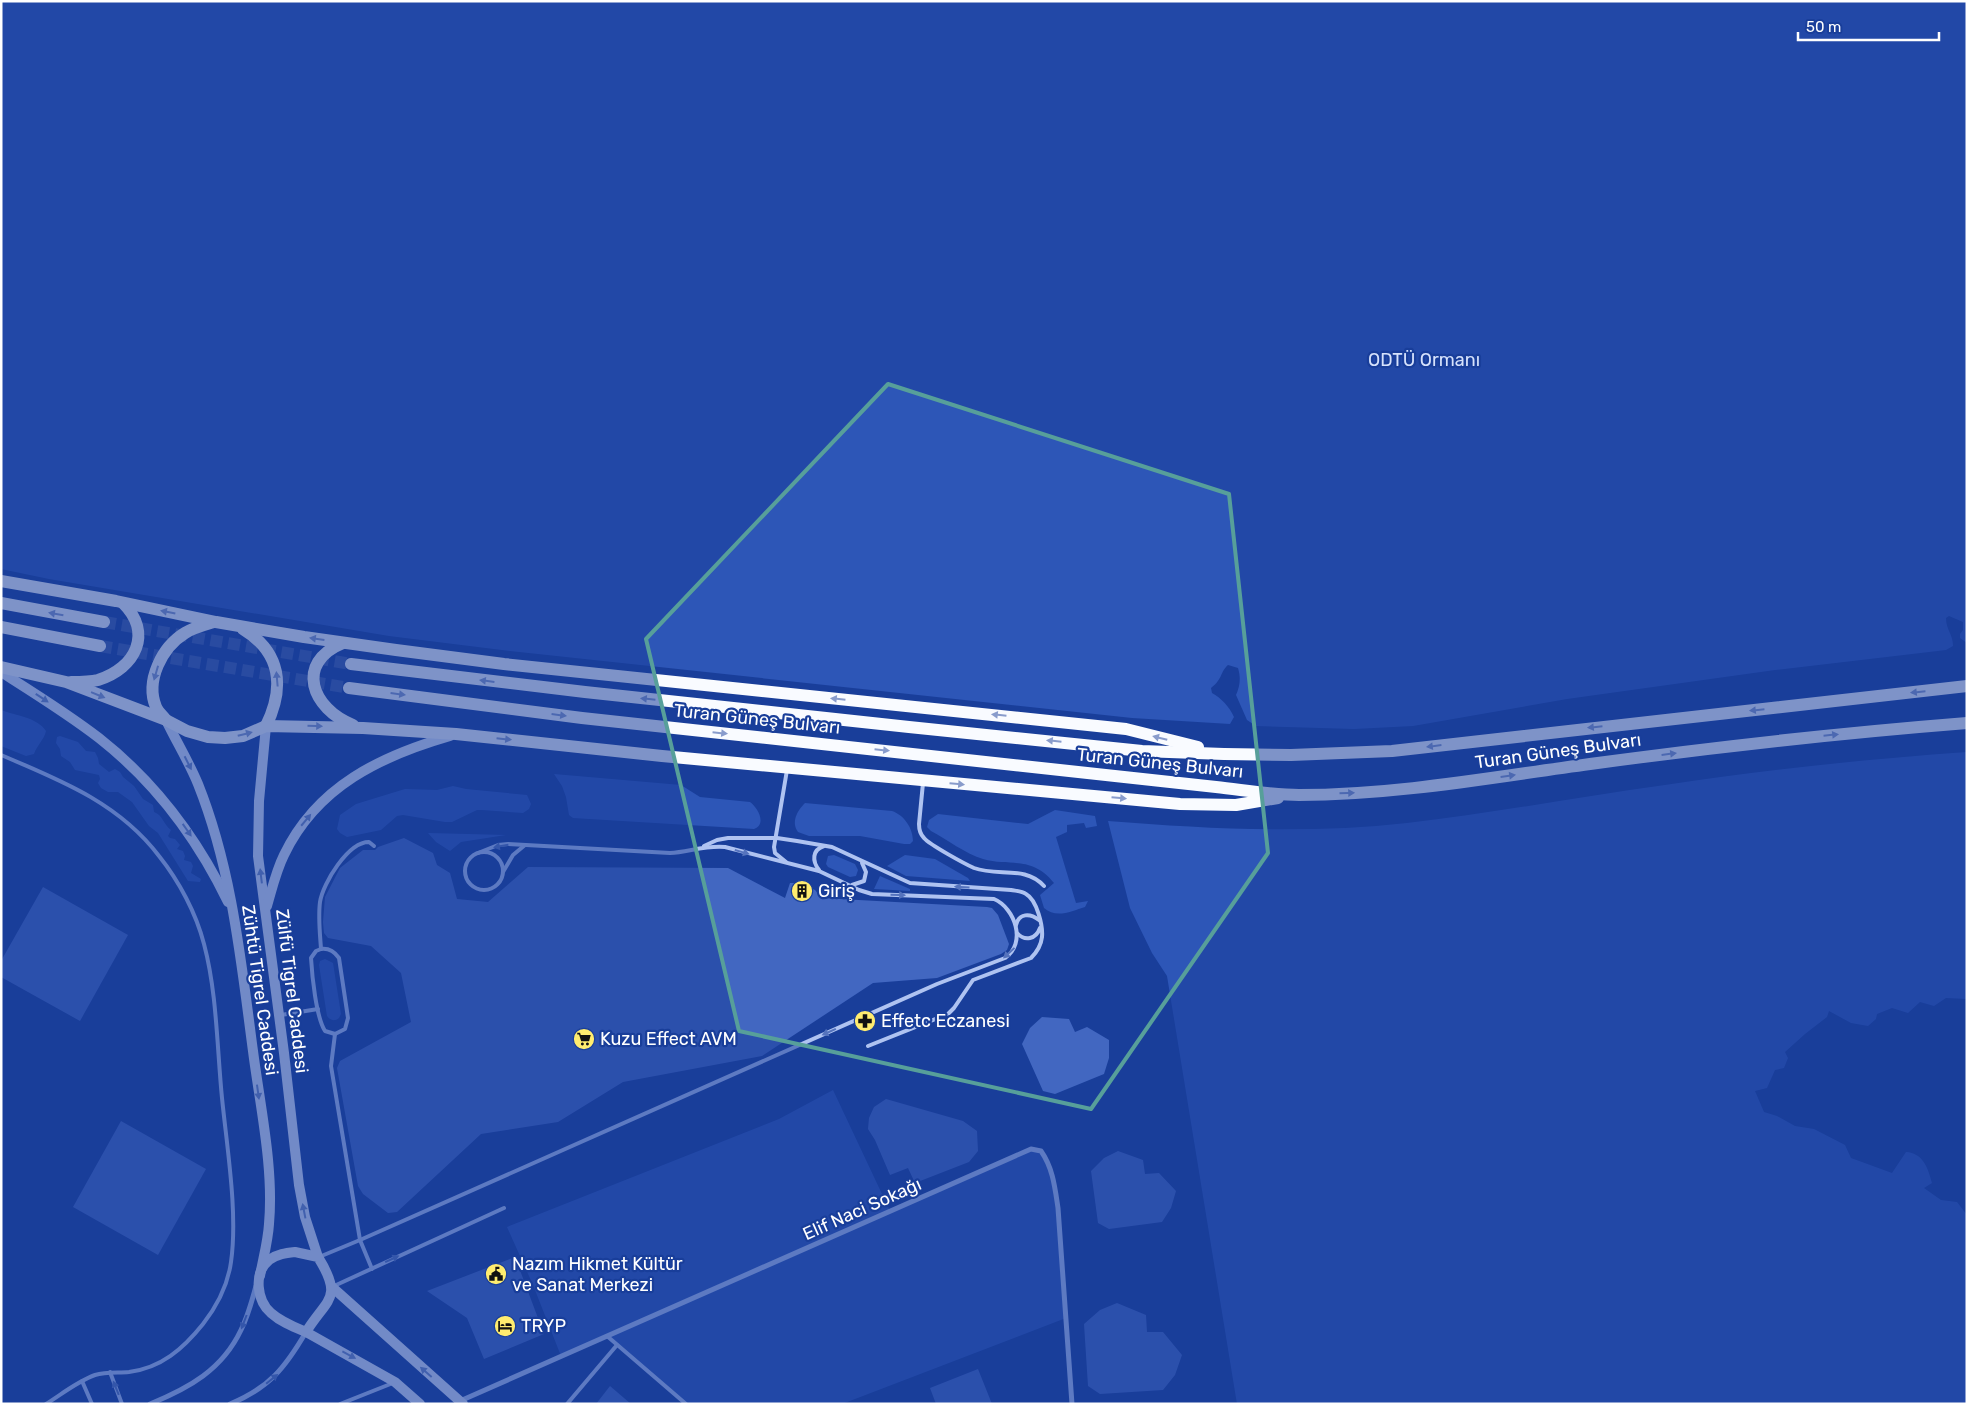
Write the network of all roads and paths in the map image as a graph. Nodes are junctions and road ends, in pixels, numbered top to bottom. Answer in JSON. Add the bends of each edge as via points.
{"nodes":[{"id":1,"x":1,"y":581,"type":"edge"},
{"id":2,"x":1,"y":603,"type":"edge"},
{"id":3,"x":123,"y":603,"type":"junction"},
{"id":4,"x":104,"y":622,"type":"tunnel mouth"},
{"id":5,"x":216,"y":622,"type":"junction"},
{"id":6,"x":238,"y":626,"type":"junction"},
{"id":7,"x":1,"y":627,"type":"edge"},
{"id":8,"x":343,"y":643,"type":"junction"},
{"id":9,"x":100,"y":646,"type":"tunnel mouth"},
{"id":10,"x":351,"y":664,"type":"tunnel mouth"},
{"id":11,"x":1,"y":668,"type":"edge"},
{"id":12,"x":1,"y":672,"type":"edge"},
{"id":13,"x":66,"y":682,"type":"junction"},
{"id":14,"x":1967,"y":686,"type":"edge"},
{"id":15,"x":349,"y":688,"type":"tunnel mouth"},
{"id":16,"x":166,"y":720,"type":"junction"},
{"id":17,"x":1967,"y":723,"type":"edge"},
{"id":18,"x":266,"y":726,"type":"junction"},
{"id":19,"x":364,"y":728,"type":"junction"},
{"id":20,"x":456,"y":734,"type":"junction"},
{"id":21,"x":1224,"y":754,"type":"junction"},
{"id":22,"x":1,"y":755,"type":"edge"},
{"id":23,"x":787,"y":768,"type":"junction"},
{"id":24,"x":923,"y":780,"type":"junction"},
{"id":25,"x":1298,"y":795,"type":"junction"},
{"id":26,"x":777,"y":838,"type":"junction"},
{"id":27,"x":525,"y":845,"type":"junction"},
{"id":28,"x":374,"y":846,"type":"dead end"},
{"id":29,"x":826,"y":846,"type":"junction"},
{"id":30,"x":694,"y":849,"type":"junction"},
{"id":31,"x":478,"y":853,"type":"junction"},
{"id":32,"x":860,"y":860,"type":"junction"},
{"id":33,"x":790,"y":864,"type":"junction"},
{"id":34,"x":819,"y":871,"type":"junction"},
{"id":35,"x":502,"y":875,"type":"junction"},
{"id":36,"x":850,"y":885,"type":"junction"},
{"id":37,"x":1044,"y":886,"type":"dead end"},
{"id":38,"x":265,"y":911,"type":"junction"},
{"id":39,"x":234,"y":915,"type":"junction"},
{"id":40,"x":1039,"y":920,"type":"junction"},
{"id":41,"x":1041,"y":926,"type":"junction"},
{"id":42,"x":1015,"y":928,"type":"junction"},
{"id":43,"x":1017,"y":933,"type":"junction"},
{"id":44,"x":321,"y":949,"type":"junction"},
{"id":45,"x":318,"y":1009,"type":"junction"},
{"id":46,"x":279,"y":1015,"type":"junction"},
{"id":47,"x":335,"y":1034,"type":"junction"},
{"id":48,"x":868,"y":1046,"type":"dead end"},
{"id":49,"x":504,"y":1208,"type":"dead end"},
{"id":50,"x":360,"y":1240,"type":"junction"},
{"id":51,"x":318,"y":1257,"type":"junction"},
{"id":52,"x":372,"y":1269,"type":"junction"},
{"id":53,"x":260,"y":1276,"type":"junction"},
{"id":54,"x":332,"y":1287,"type":"junction"},
{"id":55,"x":306,"y":1332,"type":"junction"},
{"id":56,"x":607,"y":1336,"type":"junction"},
{"id":57,"x":617,"y":1345,"type":"junction"},
{"id":58,"x":110,"y":1372,"type":"junction"},
{"id":59,"x":82,"y":1382,"type":"junction"},
{"id":60,"x":395,"y":1382,"type":"junction"},
{"id":61,"x":461,"y":1402,"type":"edge"},
{"id":62,"x":46,"y":1404,"type":"edge"},
{"id":63,"x":92,"y":1404,"type":"edge"},
{"id":64,"x":122,"y":1404,"type":"edge"},
{"id":65,"x":150,"y":1404,"type":"edge"},
{"id":66,"x":230,"y":1404,"type":"edge"},
{"id":67,"x":340,"y":1404,"type":"edge"},
{"id":68,"x":420,"y":1404,"type":"edge"},
{"id":69,"x":567,"y":1404,"type":"edge"},
{"id":70,"x":686,"y":1404,"type":"edge"},
{"id":71,"x":1072,"y":1404,"type":"edge"}],
"edges":[{"from":1,"to":3,"type":"main road"},
{"from":4,"to":2,"type":"main road","one_way":true},
{"from":5,"to":3,"type":"main road","one_way":true},
{"from":3,"to":13,"type":"main road","via":[[132,614],[139,633],[132,658],[123,668],[100,679]]},
{"from":5,"to":6,"type":"main road"},
{"from":5,"to":16,"type":"main road","one_way":true,"via":[[183,634],[162,657],[154,690],[156,708]]},
{"from":8,"to":6,"type":"main road","one_way":true},
{"from":18,"to":6,"type":"main road","one_way":true,"via":[[276,701],[278,683],[275,666],[266,648],[251,633]]},
{"from":7,"to":9,"type":"main road"},
{"from":8,"to":19,"type":"main road","via":[[320,659],[314,670],[313,684],[320,701],[332,714]]},
{"from":21,"to":8,"type":"main road","one_way":true,"via":[[1126,729],[504,664]]},
{"from":21,"to":10,"type":"main road","name":"Turan Güneş Bulvarı","one_way":true,"via":[[1142,751],[909,727]]},
{"from":11,"to":13,"type":"main road"},
{"from":12,"to":39,"type":"main road","one_way":true,"via":[[100,738],[136,770],[194,840]]},
{"from":13,"to":16,"type":"main road","one_way":true},
{"from":14,"to":21,"type":"main road","name":"Turan Güneş Bulvarı","one_way":true,"via":[[1392,750],[1291,755]]},
{"from":15,"to":25,"type":"main road","name":"Turan Güneş Bulvarı","one_way":true,"via":[[582,718]]},
{"from":16,"to":18,"type":"main road","one_way":true,"via":[[180,729],[218,738],[243,736]]},
{"from":16,"to":39,"type":"main road","name":"Zühtü Tigrel Caddesi","one_way":true,"via":[[198,783],[226,874]]},
{"from":25,"to":17,"type":"main road","name":"Turan Güneş Bulvarı","one_way":true,"via":[[1451,784],[1764,743]]},
{"from":18,"to":19,"type":"main road","one_way":true},
{"from":38,"to":18,"type":"main road","name":"Zülfü Tigrel Caddesi","one_way":true,"via":[[258,856],[258,825]]},
{"from":19,"to":20,"type":"main road"},
{"from":20,"to":23,"type":"main road","one_way":true},
{"from":38,"to":20,"type":"main road","one_way":true,"via":[[289,843],[325,799],[371,765]]},
{"from":22,"to":58,"type":"lane","via":[[87,795],[126,820],[144,837],[186,899],[204,943],[210,975],[233,1228],[231,1262],[214,1308],[173,1355],[150,1368]]},
{"from":23,"to":24,"type":"main road"},
{"from":23,"to":26,"type":"lane"},
{"from":24,"to":25,"type":"main road","one_way":true,"via":[[1180,804],[1236,805]]},
{"from":24,"to":37,"type":"lane","via":[[919,830],[925,839],[974,868],[1026,874]]},
{"from":26,"to":29,"type":"lane"},
{"from":26,"to":30,"type":"lane","via":[[728,838]]},
{"from":26,"to":33,"type":"lane","via":[[775,853]]},
{"from":27,"to":30,"type":"lane","via":[[670,853]]},
{"from":27,"to":31,"type":"lane","one_way":true,"via":[[498,845]]},
{"from":27,"to":35,"type":"lane","via":[[513,856]]},
{"from":28,"to":44,"type":"lane","via":[[362,842],[343,858],[322,893]]},
{"from":29,"to":32,"type":"lane"},
{"from":29,"to":34,"type":"lane","via":[[820,847],[814,856]]},
{"from":30,"to":33,"type":"lane","one_way":true,"via":[[725,847]]},
{"from":31,"to":35,"type":"lane","via":[[496,857]]},
{"from":31,"to":35,"type":"lane","via":[[466,865],[466,877],[473,887],[490,889],[496,886]]},
{"from":32,"to":36,"type":"lane","via":[[866,872],[864,881]]},
{"from":40,"to":32,"type":"lane","one_way":true,"via":[[1032,898],[1020,891],[916,885]]},
{"from":33,"to":34,"type":"lane"},
{"from":34,"to":36,"type":"lane"},
{"from":36,"to":42,"type":"lane","one_way":true,"via":[[872,894],[994,899],[1010,912]]},
{"from":38,"to":46,"type":"main road","name":"Zülfü Tigrel Caddesi"},
{"from":39,"to":53,"type":"main road","name":"Zühtü Tigrel Caddesi","one_way":true,"via":[[266,1146],[270,1200]]},
{"from":40,"to":41,"type":"lane"},
{"from":40,"to":42,"type":"lane","via":[[1024,916],[1017,920]]},
{"from":41,"to":43,"type":"lane","via":[[1032,938]]},
{"from":41,"to":48,"type":"lane","via":[[1042,938],[1031,958],[973,980],[954,1008],[940,1018]]},
{"from":42,"to":43,"type":"lane"},
{"from":43,"to":50,"type":"lane","one_way":true,"via":[[1015,948],[1005,958],[938,984]]},
{"from":44,"to":45,"type":"lane","via":[[311,958]]},
{"from":44,"to":47,"type":"lane","via":[[336,952],[339,958],[348,1018],[345,1029]]},
{"from":45,"to":46,"type":"lane"},
{"from":45,"to":47,"type":"lane","via":[[322,1026]]},
{"from":51,"to":46,"type":"main road","name":"Zülfü Tigrel Caddesi","one_way":true,"via":[[299,1185]]},
{"from":47,"to":50,"type":"lane","via":[[331,1066]]},
{"from":52,"to":49,"type":"lane","one_way":true},
{"from":50,"to":51,"type":"lane"},
{"from":50,"to":52,"type":"lane"},
{"from":51,"to":53,"type":"main road","via":[[295,1252],[275,1256],[266,1262]]},
{"from":51,"to":54,"type":"main road"},
{"from":52,"to":54,"type":"lane"},
{"from":53,"to":55,"type":"main road","via":[[260,1297],[270,1313]]},
{"from":53,"to":65,"type":"street","one_way":true,"via":[[245,1321],[224,1357],[194,1383]]},
{"from":54,"to":55,"type":"main road","via":[[321,1312]]},
{"from":61,"to":54,"type":"main road","one_way":true},
{"from":55,"to":60,"type":"main road","one_way":true},
{"from":66,"to":55,"type":"street","one_way":true,"via":[[257,1391],[277,1375]]},
{"from":56,"to":57,"type":"lane"},
{"from":56,"to":61,"type":"street","name":"Elif Naci Sokağı"},
{"from":56,"to":71,"type":"street","name":"Elif Naci Sokağı","via":[[1037,1149],[1047,1160],[1053,1176],[1058,1208]]},
{"from":57,"to":69,"type":"lane"},
{"from":57,"to":70,"type":"lane"},
{"from":58,"to":59,"type":"lane","via":[[94,1375]]},
{"from":64,"to":58,"type":"lane","one_way":true},
{"from":59,"to":62,"type":"lane"},
{"from":59,"to":63,"type":"lane"},
{"from":60,"to":67,"type":"lane"},
{"from":60,"to":68,"type":"main road"}]}
